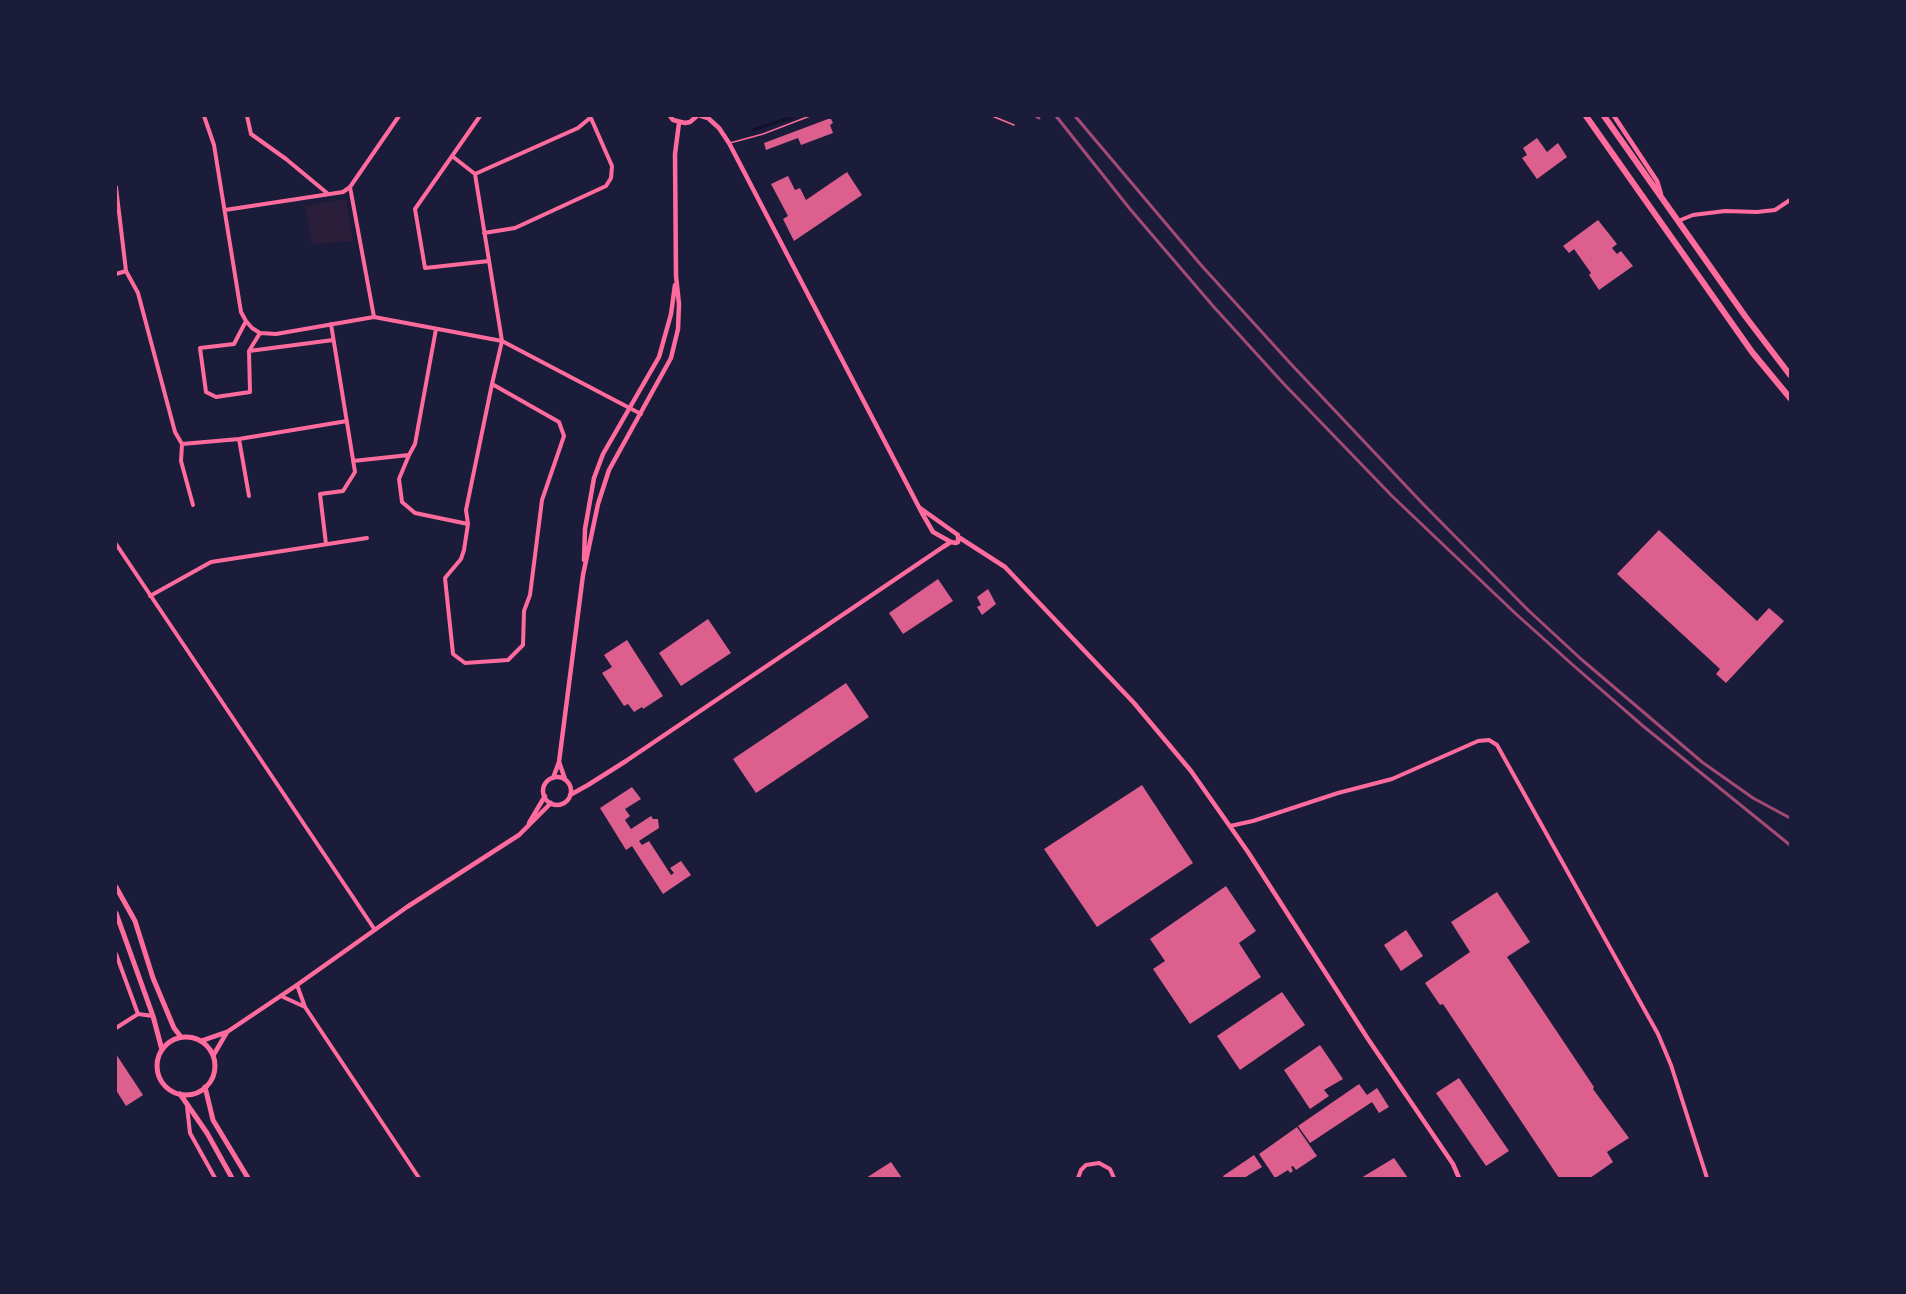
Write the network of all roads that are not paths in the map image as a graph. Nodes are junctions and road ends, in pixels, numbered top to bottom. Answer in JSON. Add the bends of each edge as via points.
{"nodes":[{"id":1,"x":204,"y":116,"type":"edge"},
{"id":2,"x":248,"y":116,"type":"edge"},
{"id":3,"x":399,"y":116,"type":"edge"},
{"id":4,"x":480,"y":116,"type":"edge"},
{"id":5,"x":590,"y":116,"type":"edge"},
{"id":6,"x":669,"y":116,"type":"edge"},
{"id":7,"x":699,"y":116,"type":"edge"},
{"id":8,"x":810,"y":116,"type":"edge"},
{"id":9,"x":993,"y":116,"type":"edge"},
{"id":10,"x":1586,"y":116,"type":"edge"},
{"id":11,"x":1604,"y":116,"type":"edge"},
{"id":12,"x":1614,"y":116,"type":"edge"},
{"id":13,"x":679,"y":123,"type":"junction"},
{"id":14,"x":1014,"y":125,"type":"dead end"},
{"id":15,"x":729,"y":143,"type":"junction"},
{"id":16,"x":452,"y":156,"type":"junction"},
{"id":17,"x":475,"y":174,"type":"junction"},
{"id":18,"x":116,"y":187,"type":"edge"},
{"id":19,"x":350,"y":187,"type":"junction"},
{"id":20,"x":327,"y":193,"type":"junction"},
{"id":21,"x":1661,"y":197,"type":"junction"},
{"id":22,"x":1791,"y":200,"type":"edge"},
{"id":23,"x":225,"y":210,"type":"junction"},
{"id":24,"x":1678,"y":221,"type":"junction"},
{"id":25,"x":484,"y":233,"type":"junction"},
{"id":26,"x":489,"y":261,"type":"junction"},
{"id":27,"x":126,"y":271,"type":"junction"},
{"id":28,"x":116,"y":274,"type":"edge"},
{"id":29,"x":676,"y":276,"type":"junction"},
{"id":30,"x":374,"y":317,"type":"junction"},
{"id":31,"x":246,"y":321,"type":"junction"},
{"id":32,"x":331,"y":324,"type":"junction"},
{"id":33,"x":436,"y":329,"type":"junction"},
{"id":34,"x":260,"y":333,"type":"junction"},
{"id":35,"x":333,"y":340,"type":"junction"},
{"id":36,"x":502,"y":341,"type":"junction"},
{"id":37,"x":249,"y":351,"type":"junction"},
{"id":38,"x":1791,"y":375,"type":"edge"},
{"id":39,"x":492,"y":384,"type":"junction"},
{"id":40,"x":1791,"y":398,"type":"edge"},
{"id":41,"x":629,"y":409,"type":"junction"},
{"id":42,"x":641,"y":414,"type":"junction"},
{"id":43,"x":347,"y":421,"type":"junction"},
{"id":44,"x":239,"y":439,"type":"junction"},
{"id":45,"x":182,"y":444,"type":"junction"},
{"id":46,"x":410,"y":455,"type":"junction"},
{"id":47,"x":353,"y":461,"type":"junction"},
{"id":48,"x":249,"y":496,"type":"dead end"},
{"id":49,"x":193,"y":505,"type":"dead end"},
{"id":50,"x":920,"y":508,"type":"junction"},
{"id":51,"x":468,"y":524,"type":"junction"},
{"id":52,"x":951,"y":531,"type":"junction"},
{"id":53,"x":367,"y":538,"type":"dead end"},
{"id":54,"x":960,"y":538,"type":"junction"},
{"id":55,"x":949,"y":540,"type":"junction"},
{"id":56,"x":116,"y":544,"type":"edge"},
{"id":57,"x":327,"y":544,"type":"junction"},
{"id":58,"x":583,"y":574,"type":"junction"},
{"id":59,"x":150,"y":596,"type":"junction"},
{"id":60,"x":559,"y":762,"type":"junction"},
{"id":61,"x":553,"y":777,"type":"junction"},
{"id":62,"x":565,"y":780,"type":"junction"},
{"id":63,"x":570,"y":786,"type":"junction"},
{"id":64,"x":588,"y":786,"type":"junction"},
{"id":65,"x":570,"y":795,"type":"junction"},
{"id":66,"x":545,"y":796,"type":"junction"},
{"id":67,"x":551,"y":803,"type":"junction"},
{"id":68,"x":1230,"y":826,"type":"junction"},
{"id":69,"x":526,"y":828,"type":"junction"},
{"id":70,"x":116,"y":887,"type":"edge"},
{"id":71,"x":116,"y":913,"type":"edge"},
{"id":72,"x":376,"y":931,"type":"junction"},
{"id":73,"x":116,"y":954,"type":"edge"},
{"id":74,"x":297,"y":985,"type":"junction"},
{"id":75,"x":281,"y":996,"type":"junction"},
{"id":76,"x":305,"y":1007,"type":"junction"},
{"id":77,"x":138,"y":1014,"type":"junction"},
{"id":78,"x":153,"y":1016,"type":"junction"},
{"id":79,"x":116,"y":1028,"type":"edge"},
{"id":80,"x":227,"y":1032,"type":"junction"},
{"id":81,"x":181,"y":1037,"type":"junction"},
{"id":82,"x":201,"y":1041,"type":"junction"},
{"id":83,"x":162,"y":1050,"type":"junction"},
{"id":84,"x":213,"y":1056,"type":"junction"},
{"id":85,"x":206,"y":1088,"type":"junction"},
{"id":86,"x":180,"y":1094,"type":"junction"},
{"id":87,"x":187,"y":1106,"type":"junction"},
{"id":88,"x":215,"y":1179,"type":"edge"},
{"id":89,"x":232,"y":1179,"type":"edge"},
{"id":90,"x":248,"y":1179,"type":"edge"},
{"id":91,"x":419,"y":1179,"type":"edge"},
{"id":92,"x":1078,"y":1179,"type":"edge"},
{"id":93,"x":1114,"y":1179,"type":"edge"},
{"id":94,"x":1459,"y":1179,"type":"edge"},
{"id":95,"x":1707,"y":1179,"type":"edge"}],
"edges":[{"from":1,"to":23,"type":"street","via":[[214,145]]},
{"from":2,"to":20,"type":"street","via":[[251,134]]},
{"from":3,"to":19,"type":"street"},
{"from":4,"to":16,"type":"street"},
{"from":5,"to":17,"type":"street","via":[[578,128]]},
{"from":5,"to":25,"type":"street","via":[[612,166],[606,186],[515,228]]},
{"from":6,"to":13,"type":"street"},
{"from":7,"to":13,"type":"street"},
{"from":7,"to":15,"type":"street","via":[[708,118]]},
{"from":8,"to":15,"type":"lane"},
{"from":9,"to":14,"type":"lane"},
{"from":10,"to":40,"type":"main road","via":[[1752,352]]},
{"from":11,"to":21,"type":"main road"},
{"from":12,"to":21,"type":"street","via":[[1657,181]]},
{"from":13,"to":29,"type":"street","via":[[675,154]]},
{"from":15,"to":50,"type":"street"},
{"from":16,"to":17,"type":"street"},
{"from":16,"to":26,"type":"street","via":[[415,209],[425,268]]},
{"from":17,"to":25,"type":"street"},
{"from":18,"to":27,"type":"street"},
{"from":19,"to":20,"type":"street","via":[[343,192]]},
{"from":19,"to":30,"type":"street"},
{"from":20,"to":23,"type":"street"},
{"from":21,"to":24,"type":"main road"},
{"from":22,"to":24,"type":"street","via":[[1775,210],[1692,215]]},
{"from":23,"to":31,"type":"street"},
{"from":24,"to":38,"type":"main road"},
{"from":25,"to":26,"type":"street"},
{"from":26,"to":36,"type":"street"},
{"from":27,"to":28,"type":"street"},
{"from":27,"to":45,"type":"street","via":[[138,293],[175,432]]},
{"from":29,"to":41,"type":"street","via":[[659,357]]},
{"from":29,"to":42,"type":"street","via":[[678,328],[671,358]]},
{"from":30,"to":32,"type":"street"},
{"from":30,"to":33,"type":"street"},
{"from":31,"to":34,"type":"street"},
{"from":31,"to":37,"type":"street","via":[[234,344],[200,348],[206,393],[216,397],[250,392]]},
{"from":32,"to":34,"type":"street","via":[[276,334]]},
{"from":32,"to":35,"type":"street"},
{"from":33,"to":36,"type":"street"},
{"from":33,"to":46,"type":"street"},
{"from":34,"to":37,"type":"street"},
{"from":35,"to":37,"type":"street"},
{"from":35,"to":43,"type":"street"},
{"from":36,"to":39,"type":"street"},
{"from":36,"to":41,"type":"street"},
{"from":39,"to":51,"type":"street","via":[[466,510]]},
{"from":39,"to":51,"type":"street","via":[[559,422],[564,436],[542,500],[530,595],[524,611],[523,645],[508,660],[465,663],[453,654],[445,578],[461,559]]},
{"from":41,"to":42,"type":"street"},
{"from":41,"to":58,"type":"street","via":[[594,478],[585,529]]},
{"from":42,"to":58,"type":"street","via":[[609,470]]},
{"from":43,"to":44,"type":"street"},
{"from":43,"to":47,"type":"street"},
{"from":44,"to":45,"type":"street"},
{"from":44,"to":48,"type":"street"},
{"from":45,"to":49,"type":"street","via":[[181,461]]},
{"from":46,"to":47,"type":"street"},
{"from":46,"to":51,"type":"street","via":[[399,479],[402,502],[415,513]]},
{"from":47,"to":57,"type":"street","via":[[355,472],[343,491],[320,494]]},
{"from":50,"to":52,"type":"street"},
{"from":50,"to":55,"type":"street","via":[[933,532]]},
{"from":52,"to":54,"type":"street"},
{"from":52,"to":55,"type":"street"},
{"from":53,"to":57,"type":"street"},
{"from":54,"to":55,"type":"street","via":[[956,543]]},
{"from":54,"to":68,"type":"street","via":[[1005,567],[1102,668],[1159,731]]},
{"from":55,"to":64,"type":"street"},
{"from":56,"to":59,"type":"street"},
{"from":57,"to":59,"type":"street","via":[[211,562]]},
{"from":58,"to":60,"type":"street"},
{"from":59,"to":72,"type":"street"},
{"from":60,"to":61,"type":"street"},
{"from":60,"to":62,"type":"street"},
{"from":61,"to":62,"type":"street"},
{"from":61,"to":66,"type":"street","via":[[544,788]]},
{"from":62,"to":63,"type":"street"},
{"from":63,"to":64,"type":"street"},
{"from":63,"to":65,"type":"street"},
{"from":64,"to":65,"type":"street"},
{"from":65,"to":67,"type":"street","via":[[563,803]]},
{"from":66,"to":67,"type":"street"},
{"from":66,"to":69,"type":"street"},
{"from":67,"to":69,"type":"street"},
{"from":68,"to":94,"type":"street","via":[[1453,1164]]},
{"from":68,"to":95,"type":"street","via":[[1392,779],[1478,741],[1489,740],[1497,745],[1658,1034]]},
{"from":69,"to":72,"type":"street"},
{"from":70,"to":81,"type":"main road","via":[[135,921],[153,978]]},
{"from":71,"to":78,"type":"main road"},
{"from":72,"to":74,"type":"street"},
{"from":73,"to":77,"type":"street"},
{"from":74,"to":75,"type":"street"},
{"from":74,"to":76,"type":"street"},
{"from":75,"to":76,"type":"street"},
{"from":75,"to":80,"type":"street"},
{"from":76,"to":91,"type":"street"},
{"from":77,"to":78,"type":"street"},
{"from":77,"to":79,"type":"street"},
{"from":78,"to":83,"type":"main road"},
{"from":80,"to":82,"type":"street"},
{"from":80,"to":84,"type":"street"},
{"from":81,"to":82,"type":"main road"},
{"from":81,"to":83,"type":"main road"},
{"from":82,"to":84,"type":"main road"},
{"from":83,"to":86,"type":"main road","via":[[158,1058],[159,1077]]},
{"from":84,"to":85,"type":"main road","via":[[214,1073]]},
{"from":85,"to":86,"type":"main road"},
{"from":85,"to":90,"type":"main road","via":[[213,1120]]},
{"from":86,"to":87,"type":"main road"},
{"from":87,"to":88,"type":"street","via":[[190,1133]]},
{"from":87,"to":89,"type":"main road"},
{"from":92,"to":93,"type":"street","via":[[1086,1165],[1099,1163],[1110,1169]]}]}
